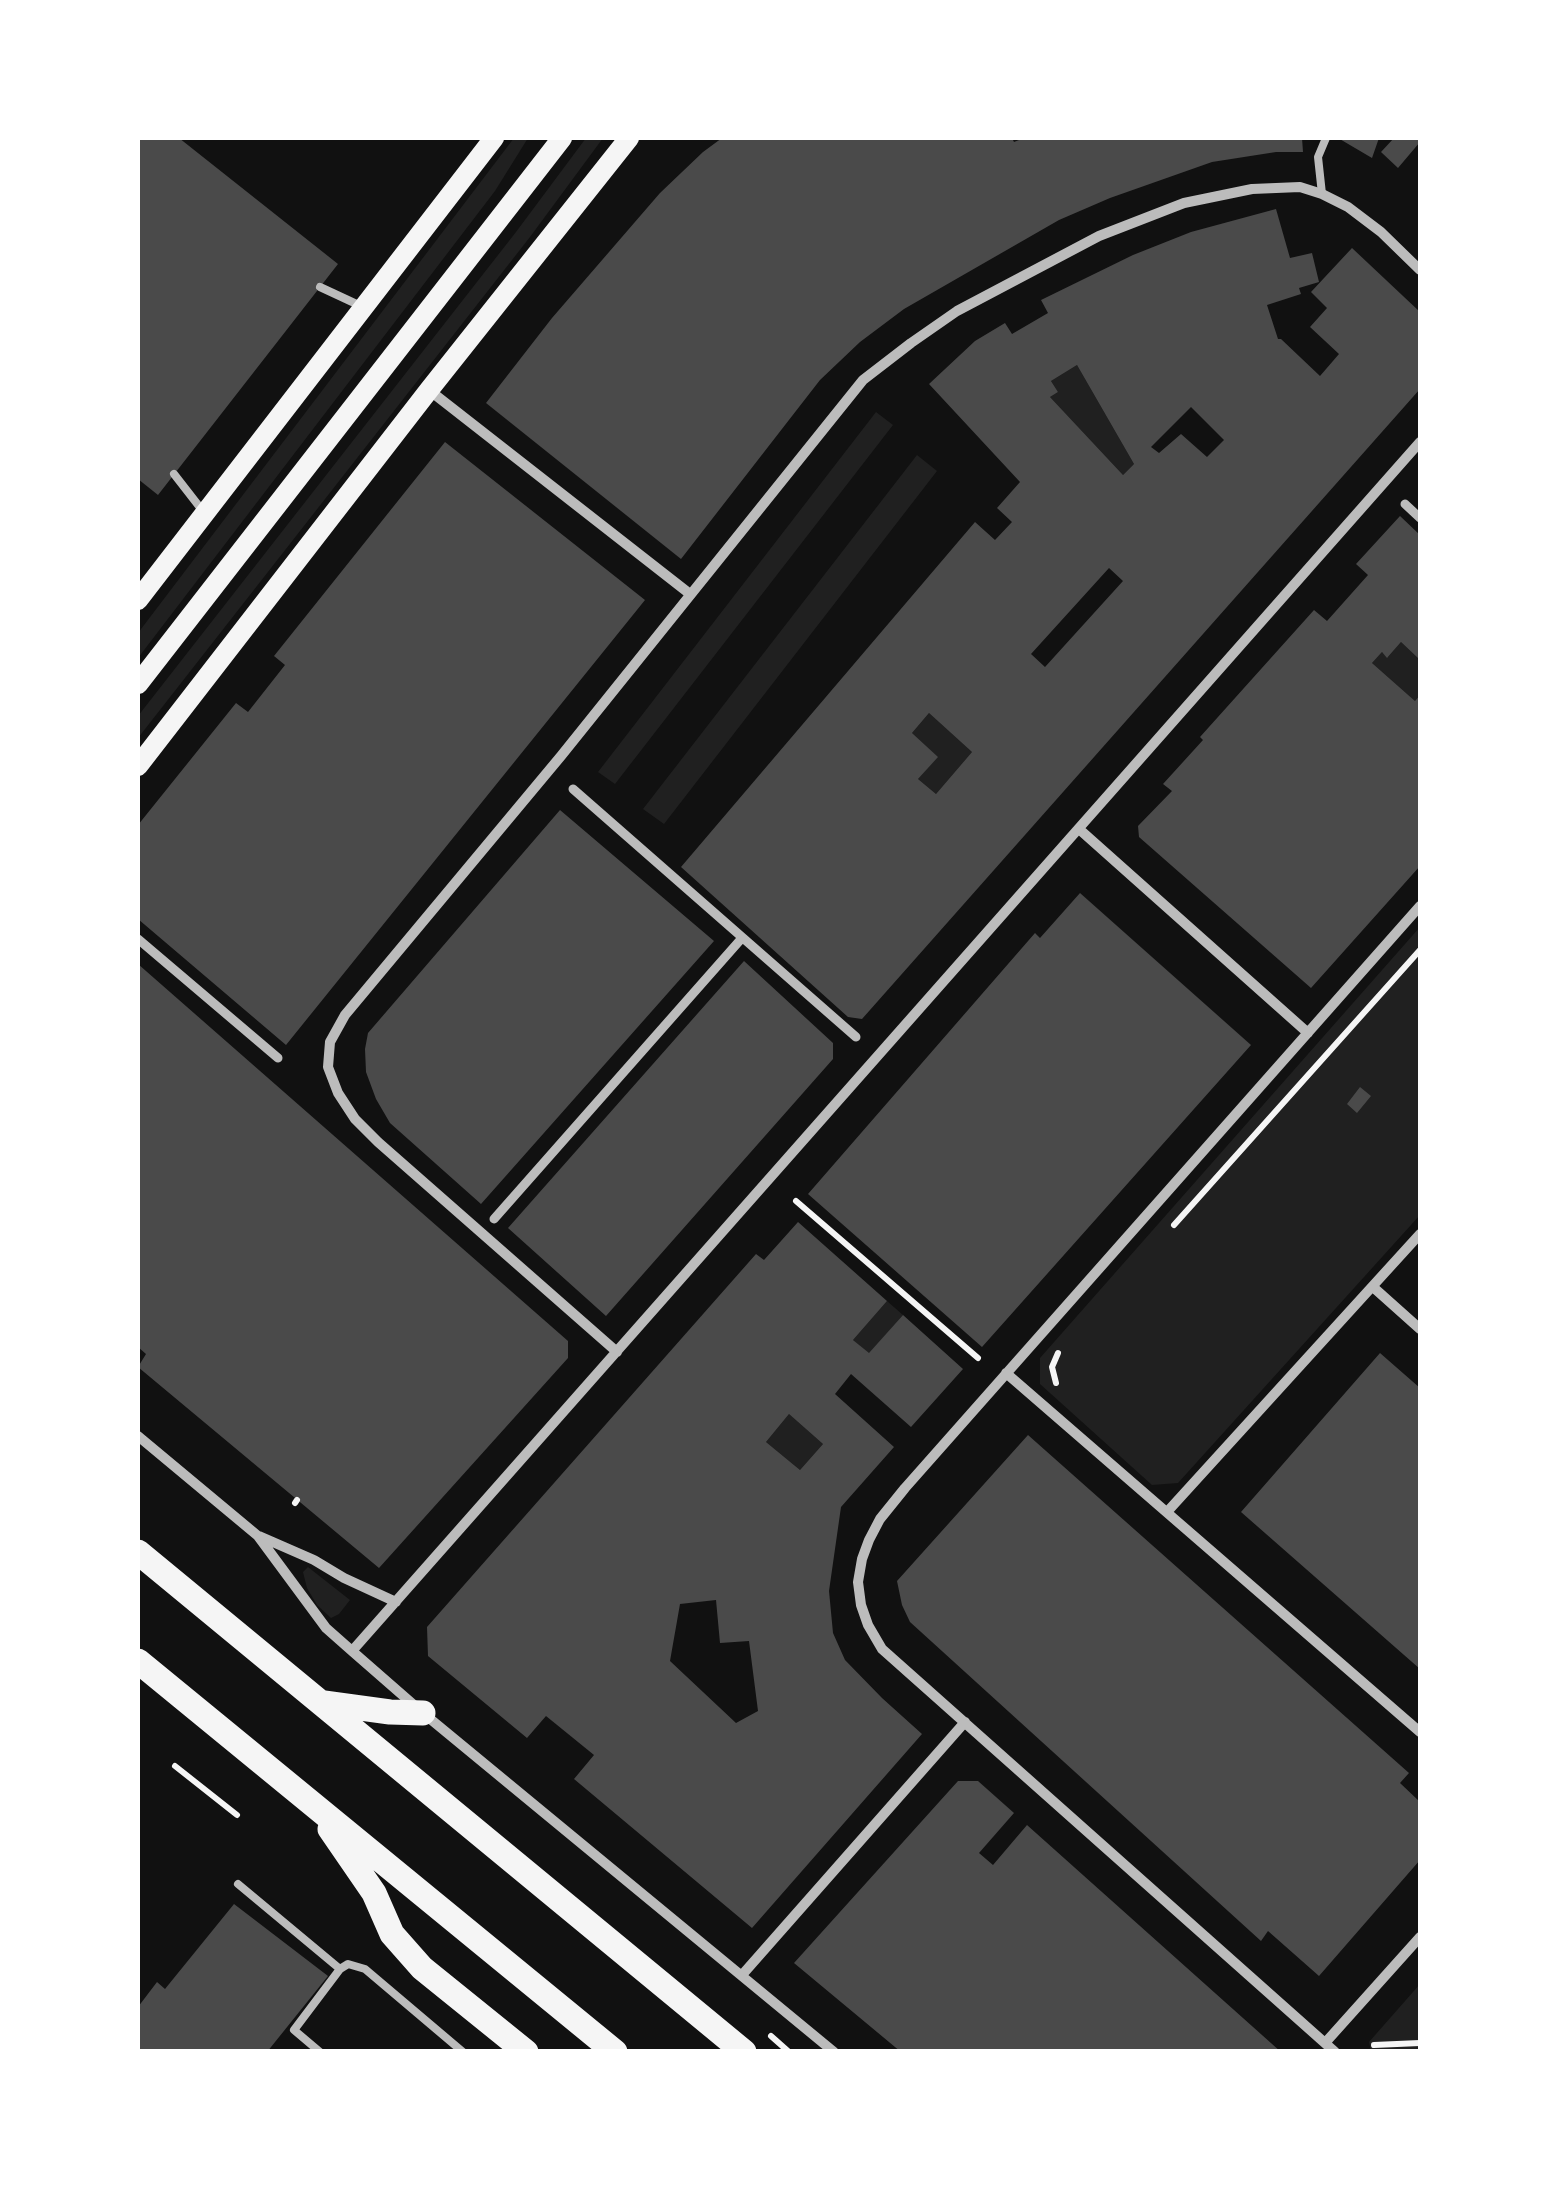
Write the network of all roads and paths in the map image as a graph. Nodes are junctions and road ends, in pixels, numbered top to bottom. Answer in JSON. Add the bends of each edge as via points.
{"nodes":[{"id":1,"x":494,"y":138,"type":"edge"},
{"id":2,"x":543,"y":138,"type":"edge"},
{"id":3,"x":562,"y":138,"type":"edge"},
{"id":4,"x":629,"y":138,"type":"edge"},
{"id":5,"x":1326,"y":138,"type":"edge"},
{"id":6,"x":1322,"y":194,"type":"junction"},
{"id":7,"x":497,"y":220,"type":"junction"},
{"id":8,"x":1420,"y":270,"type":"edge"},
{"id":9,"x":320,"y":287,"type":"dead end"},
{"id":10,"x":363,"y":307,"type":"junction"},
{"id":11,"x":429,"y":390,"type":"junction"},
{"id":12,"x":1420,"y":442,"type":"edge"},
{"id":13,"x":174,"y":474,"type":"dead end"},
{"id":14,"x":1405,"y":504,"type":"dead end"},
{"id":15,"x":204,"y":513,"type":"junction"},
{"id":16,"x":1420,"y":518,"type":"edge"},
{"id":17,"x":690,"y":594,"type":"junction"},
{"id":18,"x":138,"y":600,"type":"edge"},
{"id":19,"x":138,"y":684,"type":"edge"},
{"id":20,"x":138,"y":766,"type":"edge"},
{"id":21,"x":573,"y":789,"type":"dead end"},
{"id":22,"x":1079,"y":828,"type":"junction"},
{"id":23,"x":1420,"y":906,"type":"edge"},
{"id":24,"x":138,"y":938,"type":"edge"},
{"id":25,"x":742,"y":938,"type":"junction"},
{"id":26,"x":1420,"y":950,"type":"edge"},
{"id":27,"x":1308,"y":1033,"type":"junction"},
{"id":28,"x":856,"y":1037,"type":"dead end"},
{"id":29,"x":278,"y":1058,"type":"dead end"},
{"id":30,"x":796,"y":1201,"type":"dead end"},
{"id":31,"x":494,"y":1218,"type":"dead end"},
{"id":32,"x":1174,"y":1225,"type":"dead end"},
{"id":33,"x":1420,"y":1234,"type":"edge"},
{"id":34,"x":1373,"y":1286,"type":"junction"},
{"id":35,"x":1420,"y":1329,"type":"edge"},
{"id":36,"x":1070,"y":1340,"type":"dead end"},
{"id":37,"x":618,"y":1352,"type":"junction"},
{"id":38,"x":978,"y":1358,"type":"dead end"},
{"id":39,"x":1052,"y":1367,"type":"dead end"},
{"id":40,"x":1006,"y":1373,"type":"junction"},
{"id":41,"x":138,"y":1436,"type":"edge"},
{"id":42,"x":1167,"y":1512,"type":"junction"},
{"id":43,"x":258,"y":1536,"type":"junction"},
{"id":44,"x":138,"y":1552,"type":"edge"},
{"id":45,"x":396,"y":1602,"type":"junction"},
{"id":46,"x":352,"y":1651,"type":"junction"},
{"id":47,"x":138,"y":1661,"type":"edge"},
{"id":48,"x":321,"y":1703,"type":"junction"},
{"id":49,"x":423,"y":1713,"type":"junction"},
{"id":50,"x":964,"y":1722,"type":"junction"},
{"id":51,"x":1420,"y":1732,"type":"edge"},
{"id":52,"x":175,"y":1766,"type":"dead end"},
{"id":53,"x":313,"y":1804,"type":"junction"},
{"id":54,"x":238,"y":1816,"type":"dead end"},
{"id":55,"x":238,"y":1884,"type":"dead end"},
{"id":56,"x":1420,"y":1938,"type":"edge"},
{"id":57,"x":340,"y":1969,"type":"junction"},
{"id":58,"x":742,"y":1975,"type":"junction"},
{"id":59,"x":1420,"y":2042,"type":"edge"},
{"id":60,"x":1374,"y":2045,"type":"dead end"},
{"id":61,"x":1330,"y":2047,"type":"edge"},
{"id":62,"x":320,"y":2052,"type":"edge"},
{"id":63,"x":463,"y":2052,"type":"edge"},
{"id":64,"x":526,"y":2052,"type":"edge"},
{"id":65,"x":616,"y":2052,"type":"edge"},
{"id":66,"x":744,"y":2052,"type":"edge"},
{"id":67,"x":834,"y":2052,"type":"edge"}],
"edges":[{"from":1,"to":10,"type":"main road"},
{"from":2,"to":7,"type":"main road"},
{"from":3,"to":7,"type":"main road"},
{"from":4,"to":11,"type":"main road"},
{"from":5,"to":6,"type":"lane","via":[[1318,157]]},
{"from":6,"to":8,"type":"street","via":[[1348,207]]},
{"from":6,"to":17,"type":"street","via":[[1276,186],[1184,203],[1099,236],[957,312],[863,380]]},
{"from":7,"to":19,"type":"main road"},
{"from":9,"to":10,"type":"lane"},
{"from":10,"to":15,"type":"main road"},
{"from":11,"to":17,"type":"street"},
{"from":11,"to":20,"type":"main road"},
{"from":12,"to":22,"type":"street"},
{"from":13,"to":15,"type":"lane"},
{"from":14,"to":16,"type":"street"},
{"from":15,"to":18,"type":"main road"},
{"from":17,"to":37,"type":"street","via":[[345,1015],[330,1042],[328,1066],[355,1118]]},
{"from":21,"to":25,"type":"street"},
{"from":22,"to":27,"type":"street"},
{"from":22,"to":37,"type":"street"},
{"from":23,"to":27,"type":"street"},
{"from":24,"to":29,"type":"street"},
{"from":25,"to":28,"type":"street"},
{"from":25,"to":31,"type":"street"},
{"from":26,"to":32,"type":"path"},
{"from":27,"to":40,"type":"street"},
{"from":30,"to":38,"type":"path"},
{"from":33,"to":34,"type":"street"},
{"from":34,"to":35,"type":"street"},
{"from":34,"to":42,"type":"street"},
{"from":36,"to":39,"type":"path"},
{"from":37,"to":45,"type":"street"},
{"from":40,"to":42,"type":"street"},
{"from":40,"to":50,"type":"street","via":[[880,1519],[858,1582],[868,1625],[882,1648]]},
{"from":41,"to":43,"type":"street"},
{"from":42,"to":51,"type":"street"},
{"from":43,"to":45,"type":"street"},
{"from":43,"to":46,"type":"street","via":[[326,1628]]},
{"from":44,"to":48,"type":"main road"},
{"from":45,"to":46,"type":"street"},
{"from":46,"to":49,"type":"street"},
{"from":47,"to":53,"type":"main road"},
{"from":48,"to":49,"type":"main road"},
{"from":48,"to":66,"type":"main road"},
{"from":49,"to":58,"type":"street"},
{"from":50,"to":58,"type":"street"},
{"from":50,"to":61,"type":"street"},
{"from":52,"to":54,"type":"path"},
{"from":53,"to":64,"type":"main road","via":[[374,1893],[392,1934],[422,1968]]},
{"from":53,"to":65,"type":"main road"},
{"from":55,"to":57,"type":"lane"},
{"from":56,"to":61,"type":"street"},
{"from":57,"to":62,"type":"lane","via":[[294,2030]]},
{"from":57,"to":63,"type":"lane","via":[[365,1969]]},
{"from":58,"to":67,"type":"street"},
{"from":59,"to":60,"type":"path"}]}
